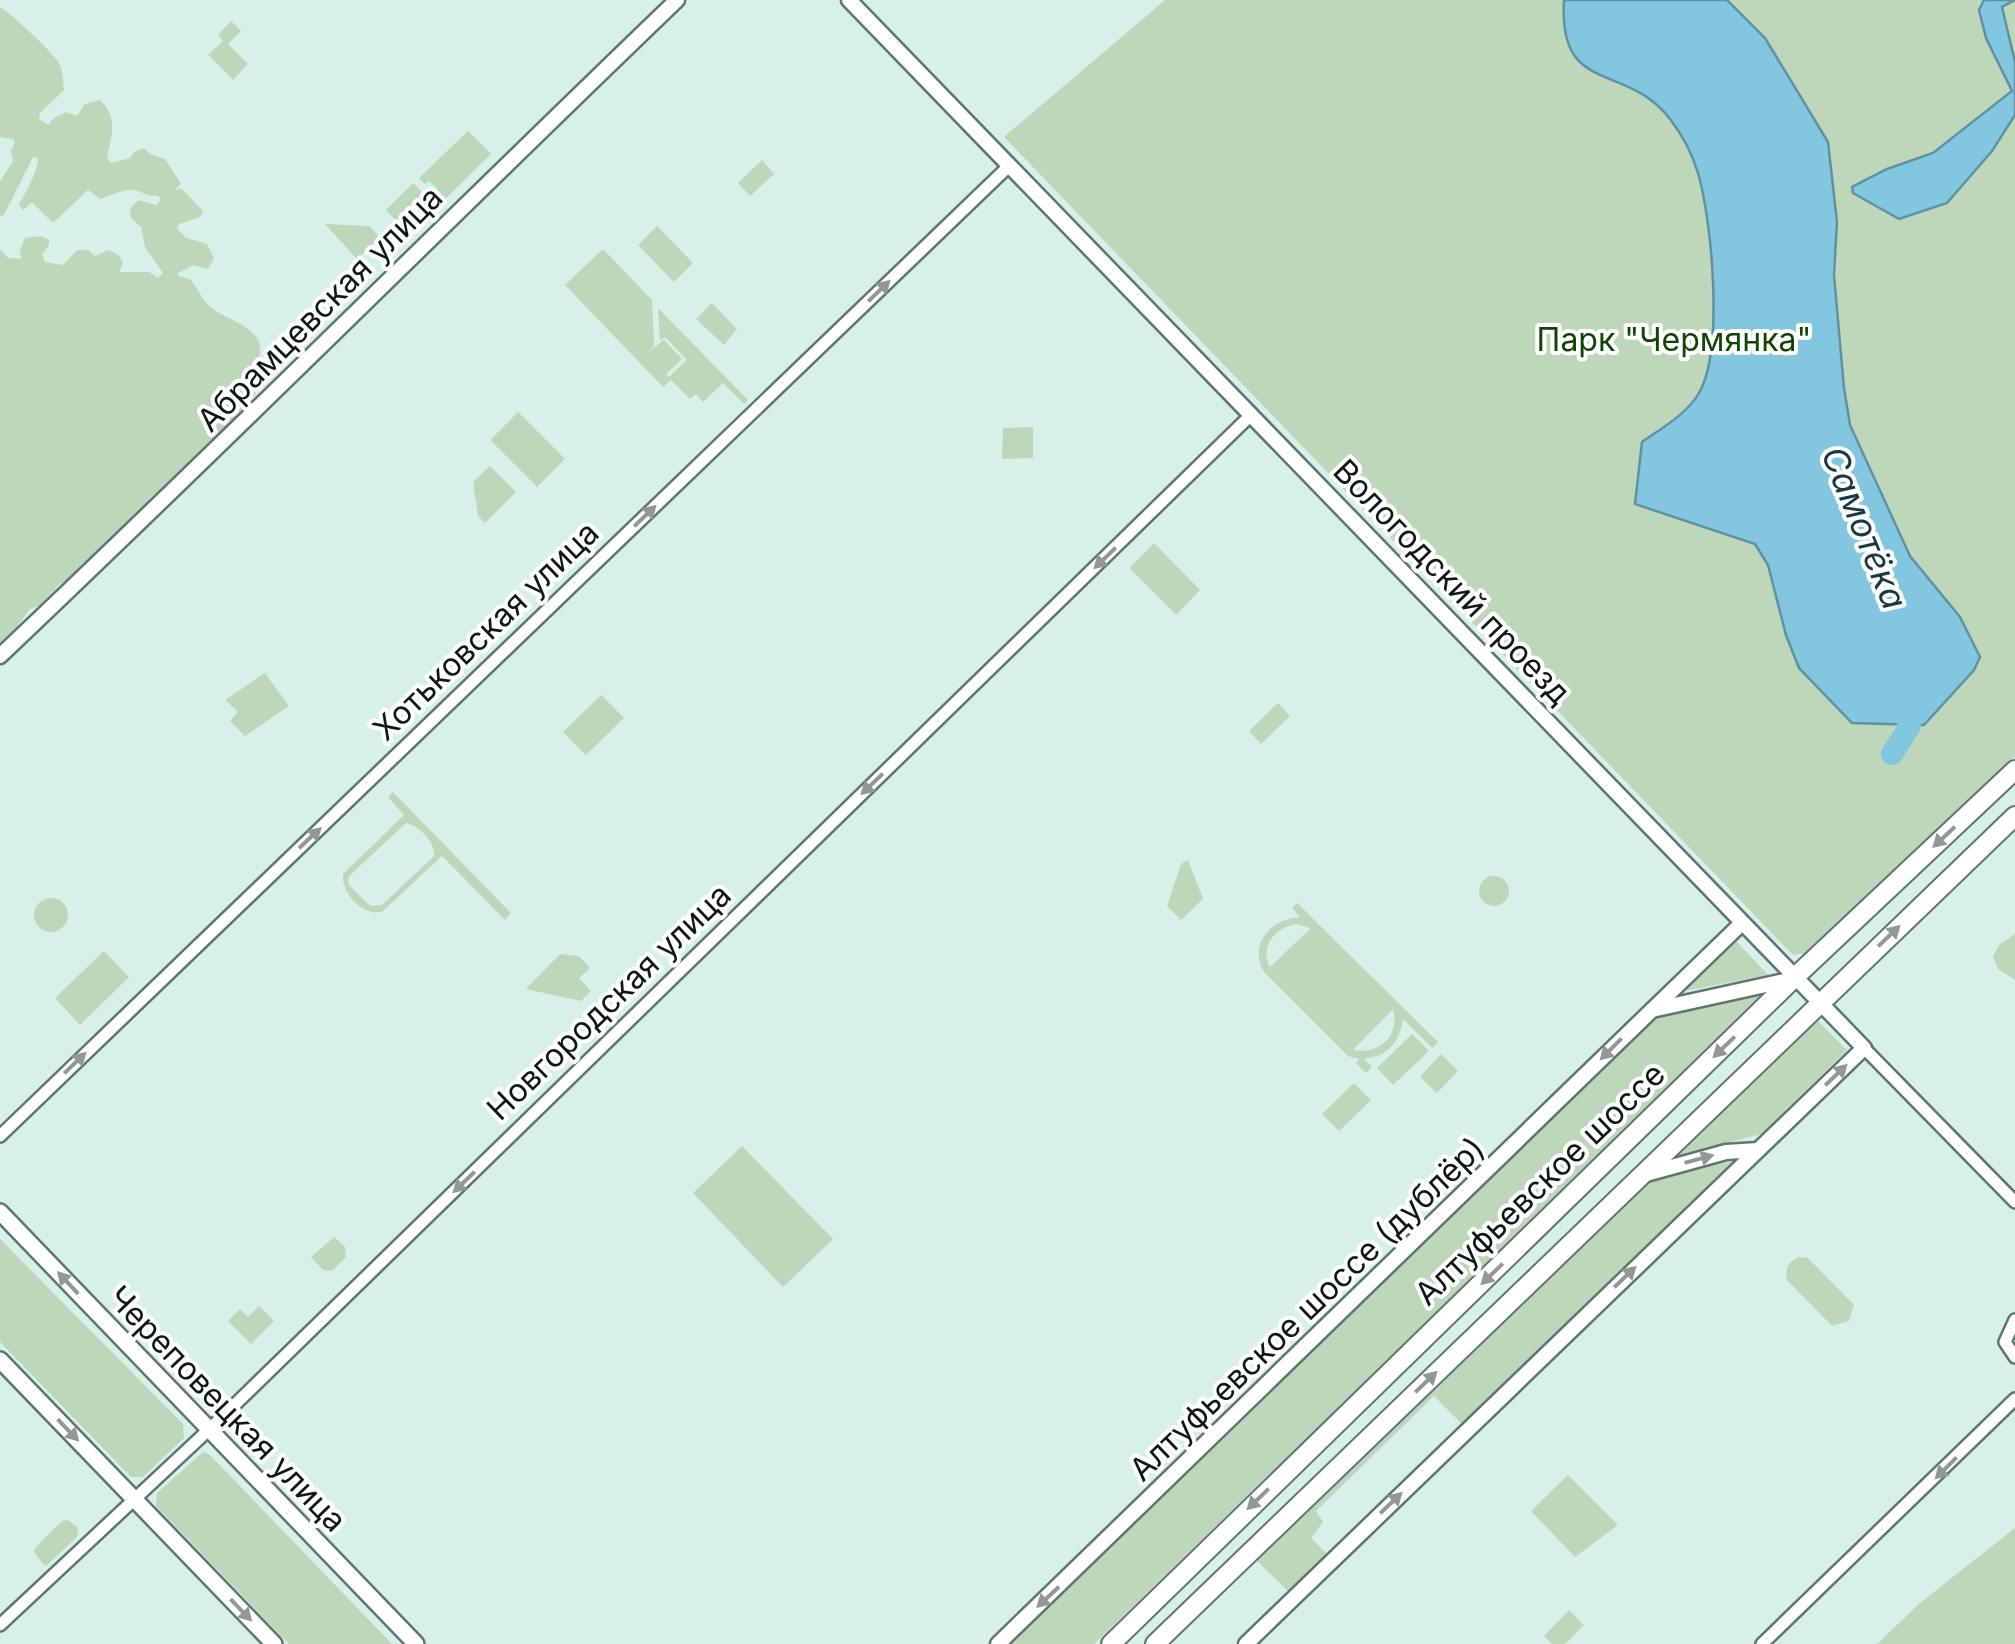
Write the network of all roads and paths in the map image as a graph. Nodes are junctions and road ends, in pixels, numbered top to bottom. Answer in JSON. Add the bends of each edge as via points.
{"nodes":[{"id":1,"x":677,"y":0,"type":"edge"},
{"id":2,"x":849,"y":0,"type":"edge"},
{"id":3,"x":1010,"y":165,"type":"junction"},
{"id":4,"x":1252,"y":414,"type":"junction"},
{"id":5,"x":0,"y":656,"type":"edge"},
{"id":6,"x":2015,"y":770,"type":"edge"},
{"id":7,"x":2015,"y":816,"type":"edge"},
{"id":8,"x":1741,"y":924,"type":"junction"},
{"id":9,"x":1794,"y":978,"type":"junction"},
{"id":10,"x":1818,"y":1004,"type":"junction"},
{"id":11,"x":1652,"y":1010,"type":"junction"},
{"id":12,"x":1864,"y":1048,"type":"junction"},
{"id":13,"x":2,"y":1133,"type":"edge"},
{"id":14,"x":1758,"y":1150,"type":"junction"},
{"id":15,"x":1640,"y":1175,"type":"junction"},
{"id":16,"x":2015,"y":1202,"type":"edge"},
{"id":17,"x":0,"y":1212,"type":"edge"},
{"id":18,"x":2015,"y":1320,"type":"edge"},
{"id":19,"x":2015,"y":1358,"type":"edge"},
{"id":20,"x":0,"y":1360,"type":"edge"},
{"id":21,"x":2015,"y":1399,"type":"edge"},
{"id":22,"x":208,"y":1430,"type":"junction"},
{"id":23,"x":135,"y":1500,"type":"junction"},
{"id":24,"x":0,"y":1625,"type":"edge"},
{"id":25,"x":274,"y":1644,"type":"edge"},
{"id":26,"x":416,"y":1644,"type":"edge"},
{"id":27,"x":998,"y":1644,"type":"edge"},
{"id":28,"x":1111,"y":1644,"type":"edge"},
{"id":29,"x":1155,"y":1644,"type":"edge"},
{"id":30,"x":1246,"y":1644,"type":"edge"},
{"id":31,"x":1762,"y":1644,"type":"edge"}],
"edges":[{"from":1,"to":5,"type":"street","name":"Абрамцевская улица"},
{"from":2,"to":3,"type":"street","name":"Вологодский проезд"},
{"from":3,"to":4,"type":"street","name":"Вологодский проезд"},
{"from":13,"to":3,"type":"street","name":"Хотьковская улица","one_way":true},
{"from":4,"to":8,"type":"street","name":"Вологодский проезд"},
{"from":4,"to":22,"type":"street","name":"Новгородская улица","one_way":true},
{"from":6,"to":9,"type":"main road","name":"Алтуфьевское шоссе","one_way":true},
{"from":10,"to":7,"type":"main road","name":"Алтуфьевское шоссе","one_way":true},
{"from":8,"to":9,"type":"street","name":"Вологодский проезд"},
{"from":8,"to":11,"type":"street","name":"Алтуфьевское шоссе (дублёр)"},
{"from":9,"to":10,"type":"street","name":"Вологодский проезд"},
{"from":9,"to":11,"type":"street"},
{"from":9,"to":28,"type":"main road","name":"Алтуфьевское шоссе","one_way":true},
{"from":10,"to":12,"type":"street","name":"Вологодский проезд"},
{"from":10,"to":15,"type":"main road","name":"Алтуфьевское шоссе"},
{"from":11,"to":27,"type":"street","name":"Алтуфьевское шоссе (дублёр)","one_way":true},
{"from":14,"to":12,"type":"street","one_way":true},
{"from":12,"to":16,"type":"street","name":"Вологодский проезд"},
{"from":15,"to":14,"type":"street","one_way":true},
{"from":30,"to":14,"type":"street","one_way":true},
{"from":29,"to":15,"type":"main road","name":"Алтуфьевское шоссе","one_way":true},
{"from":22,"to":17,"type":"main road","name":"Череповецкая улица","one_way":true},
{"from":18,"to":19,"type":"street","via":[[2005,1342]]},
{"from":20,"to":23,"type":"main road","one_way":true},
{"from":21,"to":31,"type":"street","one_way":true},
{"from":22,"to":23,"type":"street","name":"Новгородская улица"},
{"from":22,"to":26,"type":"main road","name":"Череповецкая улица"},
{"from":23,"to":24,"type":"street","name":"Новгородская улица"},
{"from":23,"to":25,"type":"main road","one_way":true}]}
